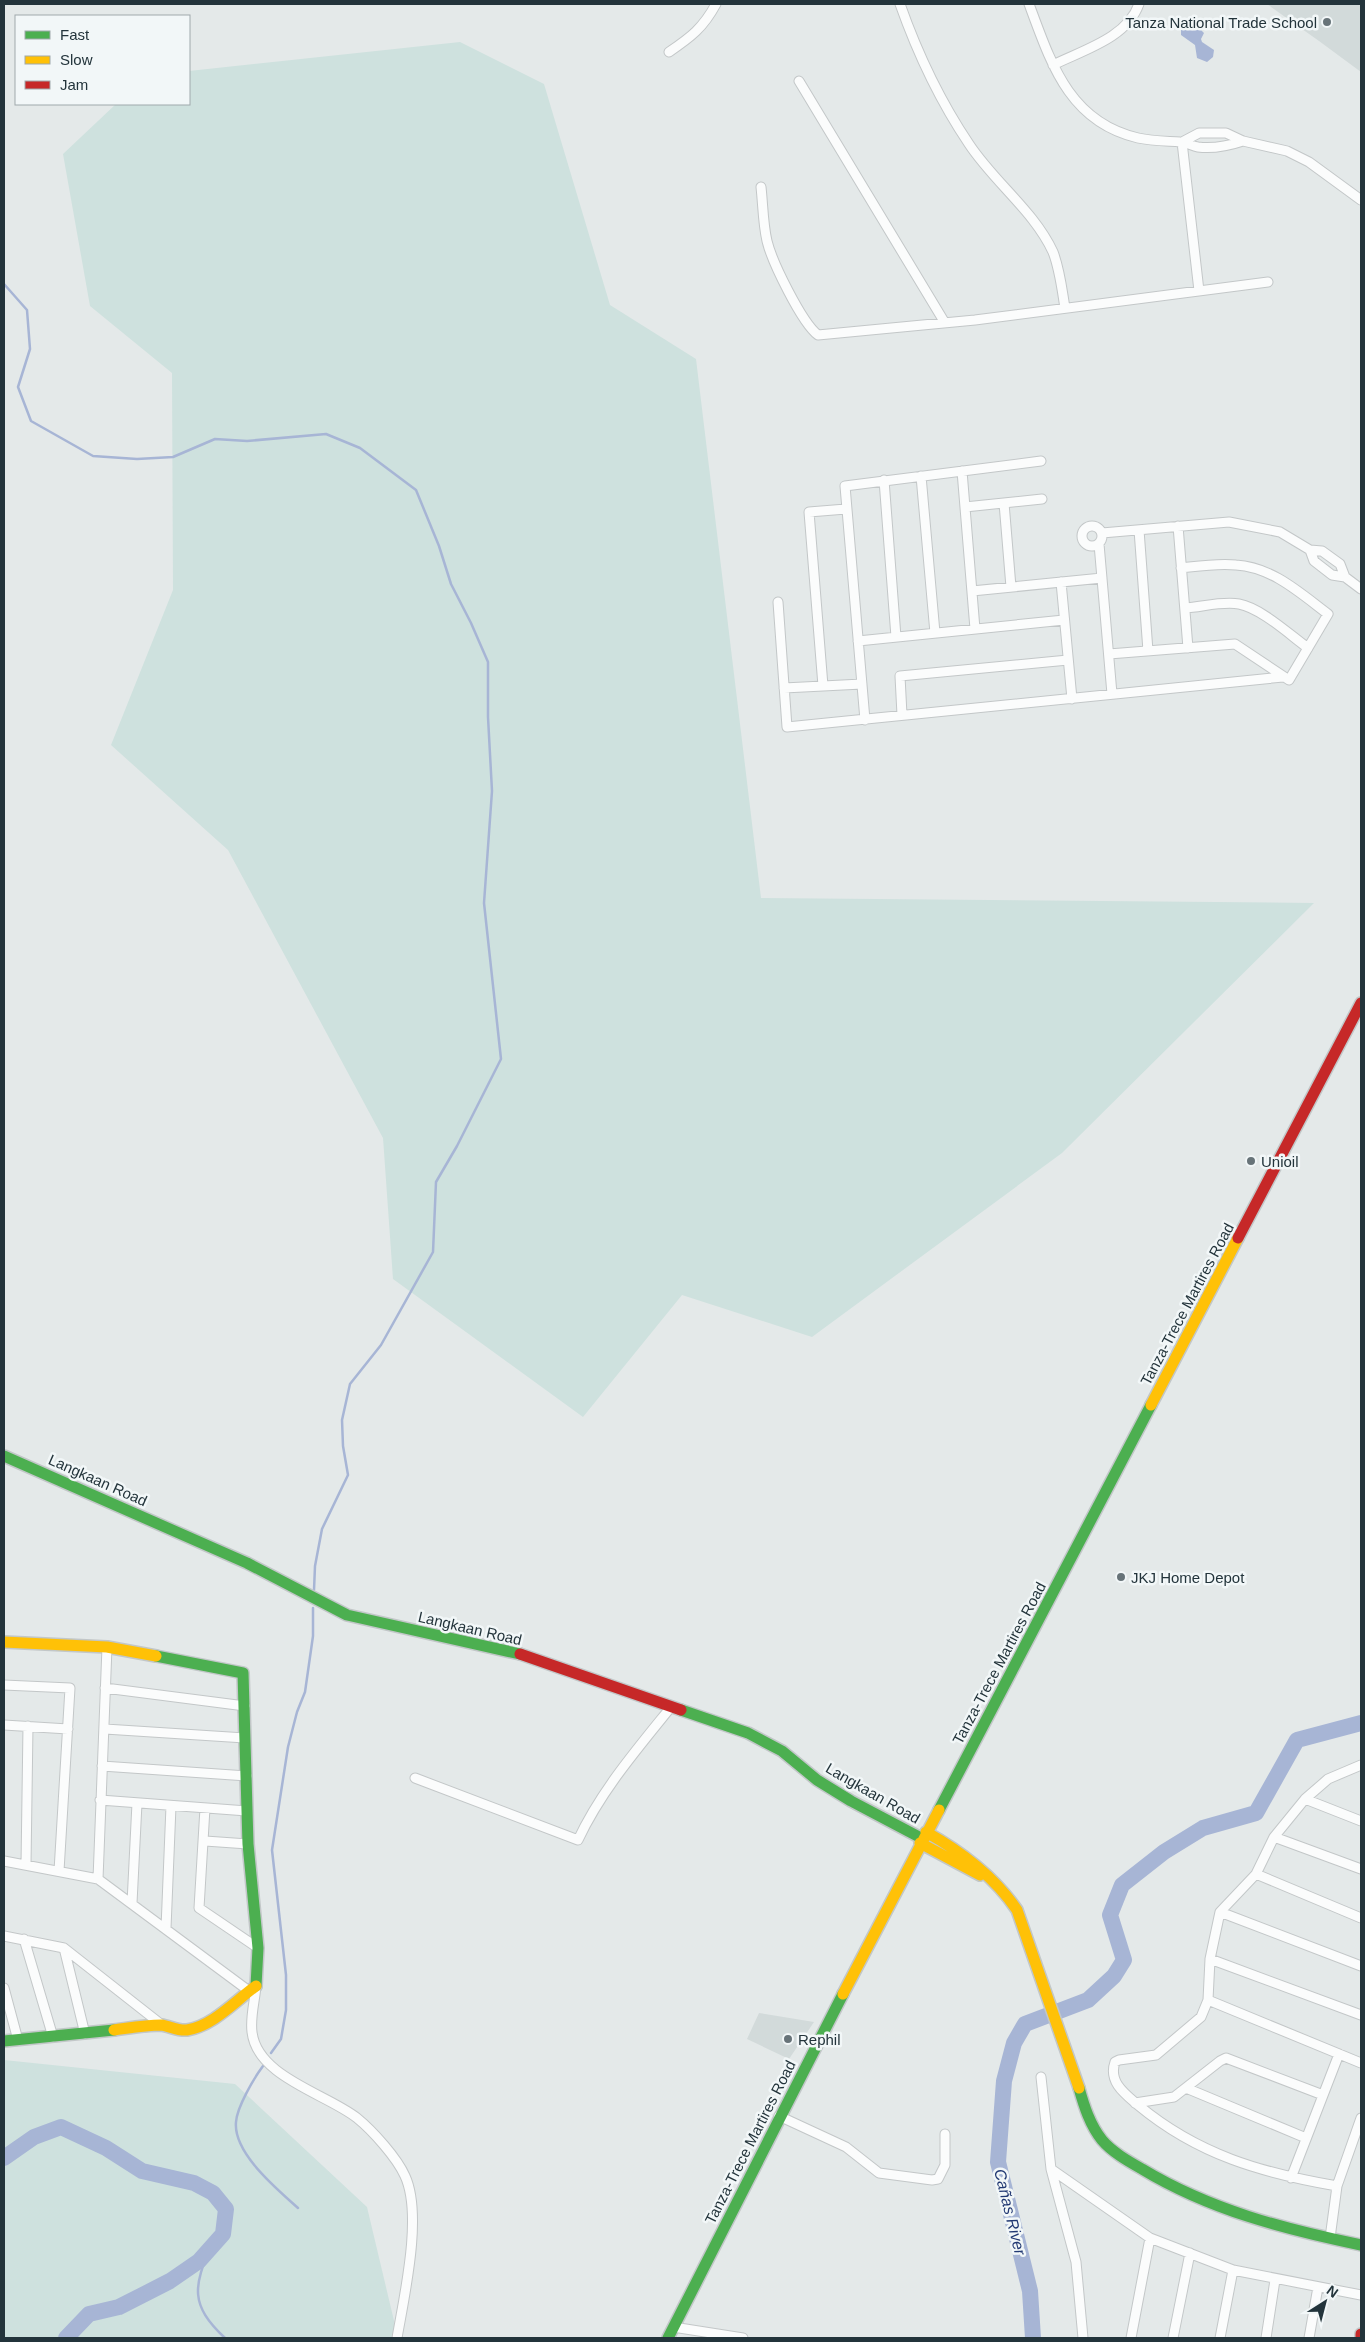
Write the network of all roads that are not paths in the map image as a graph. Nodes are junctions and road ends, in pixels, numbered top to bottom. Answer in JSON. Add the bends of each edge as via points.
{"nodes":[{"id":1,"x":716,"y":4,"type":"edge"},
{"id":2,"x":900,"y":4,"type":"edge"},
{"id":3,"x":1029,"y":4,"type":"edge"},
{"id":4,"x":1139,"y":4,"type":"edge"},
{"id":5,"x":669,"y":52,"type":"dead end"},
{"id":6,"x":1053,"y":65,"type":"junction"},
{"id":7,"x":800,"y":82,"type":"dead end"},
{"id":8,"x":1243,"y":141,"type":"junction"},
{"id":9,"x":1182,"y":142,"type":"junction"},
{"id":10,"x":760,"y":187,"type":"dead end"},
{"id":11,"x":1361,"y":200,"type":"edge"},
{"id":12,"x":1268,"y":282,"type":"dead end"},
{"id":13,"x":1199,"y":291,"type":"junction"},
{"id":14,"x":1065,"y":308,"type":"junction"},
{"id":15,"x":945,"y":323,"type":"junction"},
{"id":16,"x":1041,"y":461,"type":"dead end"},
{"id":17,"x":962,"y":470,"type":"junction"},
{"id":18,"x":921,"y":476,"type":"junction"},
{"id":19,"x":884,"y":480,"type":"junction"},
{"id":20,"x":1042,"y":499,"type":"dead end"},
{"id":21,"x":1004,"y":503,"type":"junction"},
{"id":22,"x":965,"y":507,"type":"junction"},
{"id":23,"x":846,"y":509,"type":"junction"},
{"id":24,"x":1178,"y":526,"type":"junction"},
{"id":25,"x":1139,"y":530,"type":"junction"},
{"id":26,"x":1102,"y":533,"type":"junction"},
{"id":27,"x":1099,"y":544,"type":"junction"},
{"id":28,"x":1181,"y":568,"type":"junction"},
{"id":29,"x":1102,"y":578,"type":"junction"},
{"id":30,"x":1061,"y":582,"type":"junction"},
{"id":31,"x":1011,"y":587,"type":"junction"},
{"id":32,"x":1361,"y":589,"type":"edge"},
{"id":33,"x":972,"y":591,"type":"junction"},
{"id":34,"x":778,"y":602,"type":"dead end"},
{"id":35,"x":1185,"y":608,"type":"junction"},
{"id":36,"x":1064,"y":620,"type":"junction"},
{"id":37,"x":975,"y":629,"type":"junction"},
{"id":38,"x":936,"y":633,"type":"junction"},
{"id":39,"x":896,"y":637,"type":"junction"},
{"id":40,"x":858,"y":641,"type":"junction"},
{"id":41,"x":1188,"y":648,"type":"junction"},
{"id":42,"x":1308,"y":648,"type":"junction"},
{"id":43,"x":1148,"y":651,"type":"junction"},
{"id":44,"x":1108,"y":654,"type":"junction"},
{"id":45,"x":1068,"y":660,"type":"junction"},
{"id":46,"x":1283,"y":677,"type":"junction"},
{"id":47,"x":862,"y":684,"type":"junction"},
{"id":48,"x":823,"y":686,"type":"junction"},
{"id":49,"x":784,"y":688,"type":"junction"},
{"id":50,"x":1112,"y":694,"type":"junction"},
{"id":51,"x":1072,"y":699,"type":"junction"},
{"id":52,"x":902,"y":715,"type":"junction"},
{"id":53,"x":865,"y":720,"type":"junction"},
{"id":54,"x":1361,"y":1003,"type":"edge"},
{"id":55,"x":4,"y":1456,"type":"edge"},
{"id":56,"x":4,"y":1642,"type":"edge"},
{"id":57,"x":108,"y":1647,"type":"junction"},
{"id":58,"x":4,"y":1685,"type":"edge"},
{"id":59,"x":106,"y":1688,"type":"junction"},
{"id":60,"x":245,"y":1706,"type":"junction"},
{"id":61,"x":671,"y":1707,"type":"junction"},
{"id":62,"x":4,"y":1725,"type":"edge"},
{"id":63,"x":28,"y":1726,"type":"junction"},
{"id":64,"x":68,"y":1729,"type":"junction"},
{"id":65,"x":105,"y":1729,"type":"junction"},
{"id":66,"x":245,"y":1738,"type":"junction"},
{"id":67,"x":1361,"y":1765,"type":"edge"},
{"id":68,"x":102,"y":1766,"type":"junction"},
{"id":69,"x":1351,"y":1768,"type":"junction"},
{"id":70,"x":1361,"y":1772,"type":"edge"},
{"id":71,"x":247,"y":1776,"type":"junction"},
{"id":72,"x":415,"y":1778,"type":"dead end"},
{"id":73,"x":1305,"y":1799,"type":"junction"},
{"id":74,"x":100,"y":1800,"type":"junction"},
{"id":75,"x":137,"y":1804,"type":"junction"},
{"id":76,"x":171,"y":1806,"type":"junction"},
{"id":77,"x":206,"y":1808,"type":"junction"},
{"id":78,"x":247,"y":1811,"type":"junction"},
{"id":79,"x":1361,"y":1821,"type":"edge"},
{"id":80,"x":1274,"y":1837,"type":"junction"},
{"id":81,"x":923,"y":1838,"type":"junction"},
{"id":82,"x":205,"y":1841,"type":"junction"},
{"id":83,"x":944,"y":1842,"type":"junction"},
{"id":84,"x":248,"y":1844,"type":"junction"},
{"id":85,"x":938,"y":1854,"type":"junction"},
{"id":86,"x":4,"y":1861,"type":"edge"},
{"id":87,"x":26,"y":1865,"type":"junction"},
{"id":88,"x":1361,"y":1869,"type":"edge"},
{"id":89,"x":60,"y":1871,"type":"junction"},
{"id":90,"x":1256,"y":1874,"type":"junction"},
{"id":91,"x":987,"y":1877,"type":"junction"},
{"id":92,"x":98,"y":1879,"type":"junction"},
{"id":93,"x":132,"y":1903,"type":"junction"},
{"id":94,"x":1220,"y":1912,"type":"junction"},
{"id":95,"x":1361,"y":1918,"type":"edge"},
{"id":96,"x":166,"y":1928,"type":"junction"},
{"id":97,"x":4,"y":1936,"type":"edge"},
{"id":98,"x":24,"y":1939,"type":"junction"},
{"id":99,"x":64,"y":1948,"type":"junction"},
{"id":100,"x":258,"y":1948,"type":"junction"},
{"id":101,"x":1210,"y":1959,"type":"junction"},
{"id":102,"x":1361,"y":1966,"type":"edge"},
{"id":103,"x":4,"y":1988,"type":"edge"},
{"id":104,"x":252,"y":1988,"type":"junction"},
{"id":105,"x":1208,"y":2000,"type":"junction"},
{"id":106,"x":1361,"y":2015,"type":"edge"},
{"id":107,"x":162,"y":2025,"type":"junction"},
{"id":108,"x":85,"y":2034,"type":"junction"},
{"id":109,"x":53,"y":2037,"type":"junction"},
{"id":110,"x":18,"y":2040,"type":"junction"},
{"id":111,"x":4,"y":2041,"type":"edge"},
{"id":112,"x":1339,"y":2054,"type":"junction"},
{"id":113,"x":1361,"y":2063,"type":"edge"},
{"id":114,"x":1041,"y":2077,"type":"dead end"},
{"id":115,"x":1186,"y":2088,"type":"junction"},
{"id":116,"x":1323,"y":2095,"type":"junction"},
{"id":117,"x":1135,"y":2103,"type":"junction"},
{"id":118,"x":779,"y":2116,"type":"junction"},
{"id":119,"x":1361,"y":2118,"type":"edge"},
{"id":120,"x":945,"y":2134,"type":"dead end"},
{"id":121,"x":1306,"y":2138,"type":"junction"},
{"id":122,"x":1051,"y":2169,"type":"junction"},
{"id":123,"x":1291,"y":2178,"type":"junction"},
{"id":124,"x":1337,"y":2186,"type":"junction"},
{"id":125,"x":1150,"y":2238,"type":"junction"},
{"id":126,"x":1330,"y":2238,"type":"junction"},
{"id":127,"x":1361,"y":2245,"type":"edge"},
{"id":128,"x":1190,"y":2253,"type":"junction"},
{"id":129,"x":1233,"y":2270,"type":"junction"},
{"id":130,"x":1276,"y":2280,"type":"junction"},
{"id":131,"x":1318,"y":2287,"type":"junction"},
{"id":132,"x":1361,"y":2295,"type":"edge"},
{"id":133,"x":673,"y":2328,"type":"junction"},
{"id":134,"x":1361,"y":2334,"type":"edge"},
{"id":135,"x":397,"y":2338,"type":"edge"},
{"id":136,"x":668,"y":2338,"type":"edge"},
{"id":137,"x":743,"y":2338,"type":"edge"},
{"id":138,"x":1083,"y":2338,"type":"edge"},
{"id":139,"x":1131,"y":2338,"type":"edge"},
{"id":140,"x":1174,"y":2338,"type":"edge"},
{"id":141,"x":1220,"y":2338,"type":"edge"},
{"id":142,"x":1266,"y":2338,"type":"edge"},
{"id":143,"x":1309,"y":2338,"type":"edge"},
{"id":144,"x":1361,"y":2338,"type":"edge"}],
"edges":[{"from":1,"to":5,"type":"street","via":[[705,24]]},
{"from":2,"to":14,"type":"street","via":[[942,100],[970,146],[1040,230],[1053,252]]},
{"from":3,"to":6,"type":"street"},
{"from":4,"to":6,"type":"street","via":[[1128,24],[1111,37]]},
{"from":6,"to":9,"type":"street","via":[[1070,96],[1096,120],[1138,138]]},
{"from":7,"to":15,"type":"street"},
{"from":8,"to":9,"type":"street","via":[[1226,147],[1197,147]]},
{"from":8,"to":9,"type":"street","via":[[1226,133],[1212,133],[1198,134]]},
{"from":8,"to":11,"type":"street","via":[[1263,144],[1302,159]]},
{"from":9,"to":13,"type":"street"},
{"from":10,"to":15,"type":"street","via":[[766,241],[774,263],[807,324],[818,335]]},
{"from":12,"to":13,"type":"street"},
{"from":13,"to":14,"type":"street"},
{"from":14,"to":15,"type":"street"},
{"from":16,"to":17,"type":"street"},
{"from":17,"to":18,"type":"street"},
{"from":17,"to":22,"type":"street"},
{"from":18,"to":19,"type":"street"},
{"from":18,"to":38,"type":"street"},
{"from":19,"to":23,"type":"street","via":[[845,486]]},
{"from":19,"to":39,"type":"street"},
{"from":20,"to":21,"type":"street"},
{"from":21,"to":22,"type":"street"},
{"from":21,"to":31,"type":"street"},
{"from":22,"to":33,"type":"street"},
{"from":23,"to":40,"type":"street"},
{"from":23,"to":48,"type":"street","via":[[809,512]]},
{"from":24,"to":25,"type":"street"},
{"from":24,"to":28,"type":"street"},
{"from":24,"to":32,"type":"street","via":[[1229,522],[1280,532],[1310,550],[1322,551],[1340,564],[1345,577]]},
{"from":25,"to":26,"type":"street"},
{"from":25,"to":43,"type":"street"},
{"from":26,"to":27,"type":"street"},
{"from":26,"to":27,"type":"street","via":[[1091,526],[1082,535],[1086,544]]},
{"from":27,"to":29,"type":"street"},
{"from":28,"to":35,"type":"street"},
{"from":28,"to":42,"type":"street","via":[[1237,565],[1260,570],[1284,582],[1328,614]]},
{"from":29,"to":30,"type":"street"},
{"from":29,"to":44,"type":"street"},
{"from":30,"to":31,"type":"street"},
{"from":30,"to":36,"type":"street"},
{"from":31,"to":33,"type":"street"},
{"from":33,"to":37,"type":"street"},
{"from":34,"to":49,"type":"street"},
{"from":35,"to":41,"type":"street"},
{"from":35,"to":42,"type":"street","via":[[1242,605]]},
{"from":36,"to":37,"type":"street"},
{"from":36,"to":45,"type":"street"},
{"from":37,"to":38,"type":"street"},
{"from":38,"to":39,"type":"street"},
{"from":39,"to":40,"type":"street"},
{"from":40,"to":47,"type":"street"},
{"from":41,"to":43,"type":"street"},
{"from":41,"to":46,"type":"street","via":[[1235,644]]},
{"from":42,"to":46,"type":"street","via":[[1289,680]]},
{"from":43,"to":44,"type":"street"},
{"from":44,"to":50,"type":"street"},
{"from":45,"to":51,"type":"street"},
{"from":45,"to":52,"type":"street","via":[[900,676]]},
{"from":46,"to":50,"type":"street"},
{"from":47,"to":48,"type":"street"},
{"from":47,"to":53,"type":"street"},
{"from":48,"to":49,"type":"street"},
{"from":49,"to":53,"type":"street","via":[[788,727]]},
{"from":50,"to":51,"type":"street"},
{"from":51,"to":52,"type":"street"},
{"from":52,"to":53,"type":"street"},
{"from":54,"to":81,"type":"street","name":"Tanza-Trece Martires Road"},
{"from":55,"to":61,"type":"street","name":"Langkaan Road","via":[[247,1562],[347,1615],[514,1652]]},
{"from":56,"to":57,"type":"street"},
{"from":57,"to":59,"type":"street"},
{"from":57,"to":60,"type":"street","via":[[243,1673]]},
{"from":58,"to":64,"type":"street","via":[[70,1688]]},
{"from":59,"to":60,"type":"street"},
{"from":59,"to":65,"type":"street"},
{"from":60,"to":66,"type":"street"},
{"from":61,"to":72,"type":"street","via":[[626,1762],[589,1817],[578,1840]]},
{"from":61,"to":81,"type":"street","name":"Langkaan Road","via":[[756,1738],[782,1751],[817,1780],[851,1801]]},
{"from":62,"to":63,"type":"street"},
{"from":63,"to":64,"type":"street"},
{"from":63,"to":87,"type":"street"},
{"from":64,"to":89,"type":"street"},
{"from":65,"to":66,"type":"street"},
{"from":65,"to":68,"type":"street"},
{"from":66,"to":71,"type":"street"},
{"from":67,"to":69,"type":"street"},
{"from":68,"to":71,"type":"street"},
{"from":68,"to":74,"type":"street"},
{"from":69,"to":70,"type":"street"},
{"from":69,"to":73,"type":"street","via":[[1328,1779]]},
{"from":71,"to":78,"type":"street"},
{"from":73,"to":79,"type":"street"},
{"from":73,"to":80,"type":"street"},
{"from":74,"to":75,"type":"street"},
{"from":74,"to":92,"type":"street"},
{"from":75,"to":76,"type":"street"},
{"from":75,"to":93,"type":"street"},
{"from":76,"to":77,"type":"street"},
{"from":76,"to":96,"type":"street"},
{"from":77,"to":78,"type":"street"},
{"from":77,"to":82,"type":"street"},
{"from":78,"to":84,"type":"street"},
{"from":80,"to":88,"type":"street"},
{"from":80,"to":90,"type":"street"},
{"from":81,"to":83,"type":"street"},
{"from":81,"to":85,"type":"street"},
{"from":81,"to":118,"type":"street","name":"Tanza-Trece Martires Road"},
{"from":82,"to":84,"type":"street"},
{"from":82,"to":100,"type":"street","via":[[199,1908]]},
{"from":83,"to":85,"type":"street"},
{"from":83,"to":91,"type":"street"},
{"from":84,"to":100,"type":"street"},
{"from":85,"to":91,"type":"street"},
{"from":86,"to":87,"type":"street"},
{"from":87,"to":89,"type":"street"},
{"from":89,"to":92,"type":"street"},
{"from":90,"to":94,"type":"street"},
{"from":90,"to":95,"type":"street"},
{"from":91,"to":126,"type":"street","via":[[1018,1911],[1090,2118],[1102,2140],[1119,2155],[1193,2199]]},
{"from":92,"to":93,"type":"street"},
{"from":93,"to":96,"type":"street"},
{"from":94,"to":101,"type":"street"},
{"from":94,"to":102,"type":"street"},
{"from":96,"to":104,"type":"street"},
{"from":97,"to":98,"type":"street"},
{"from":98,"to":99,"type":"street"},
{"from":98,"to":109,"type":"street"},
{"from":99,"to":107,"type":"street"},
{"from":99,"to":108,"type":"street"},
{"from":100,"to":104,"type":"street"},
{"from":101,"to":105,"type":"street"},
{"from":101,"to":106,"type":"street"},
{"from":103,"to":110,"type":"street"},
{"from":104,"to":107,"type":"street","via":[[201,2026],[174,2031]]},
{"from":104,"to":135,"type":"street","via":[[252,2032],[259,2052],[290,2081],[357,2118],[384,2146],[405,2176],[410,2194],[412,2231]]},
{"from":105,"to":112,"type":"street"},
{"from":105,"to":117,"type":"street","via":[[1201,2017],[1156,2055],[1115,2062],[1113,2068],[1118,2089]]},
{"from":107,"to":108,"type":"street"},
{"from":108,"to":109,"type":"street"},
{"from":109,"to":110,"type":"street"},
{"from":110,"to":111,"type":"street"},
{"from":112,"to":113,"type":"street"},
{"from":112,"to":116,"type":"street"},
{"from":114,"to":122,"type":"street"},
{"from":115,"to":116,"type":"street","via":[[1226,2058]]},
{"from":115,"to":117,"type":"street","via":[[1174,2098]]},
{"from":115,"to":121,"type":"street"},
{"from":116,"to":121,"type":"street"},
{"from":117,"to":123,"type":"street","via":[[1204,2149]]},
{"from":118,"to":120,"type":"street","via":[[846,2147],[879,2173],[932,2180],[938,2179],[945,2165]]},
{"from":118,"to":133,"type":"street","name":"Tanza-Trece Martires Road"},
{"from":119,"to":124,"type":"street"},
{"from":121,"to":123,"type":"street"},
{"from":122,"to":125,"type":"street"},
{"from":122,"to":138,"type":"street","via":[[1076,2262]]},
{"from":123,"to":124,"type":"street"},
{"from":124,"to":126,"type":"street"},
{"from":125,"to":128,"type":"street"},
{"from":125,"to":139,"type":"street"},
{"from":126,"to":127,"type":"street"},
{"from":128,"to":129,"type":"street"},
{"from":128,"to":140,"type":"street"},
{"from":129,"to":130,"type":"street"},
{"from":129,"to":141,"type":"street"},
{"from":130,"to":131,"type":"street"},
{"from":130,"to":142,"type":"street"},
{"from":131,"to":132,"type":"street"},
{"from":131,"to":143,"type":"street"},
{"from":133,"to":136,"type":"street","name":"Tanza-Trece Martires Road"},
{"from":133,"to":137,"type":"street"},
{"from":134,"to":144,"type":"street"}]}
